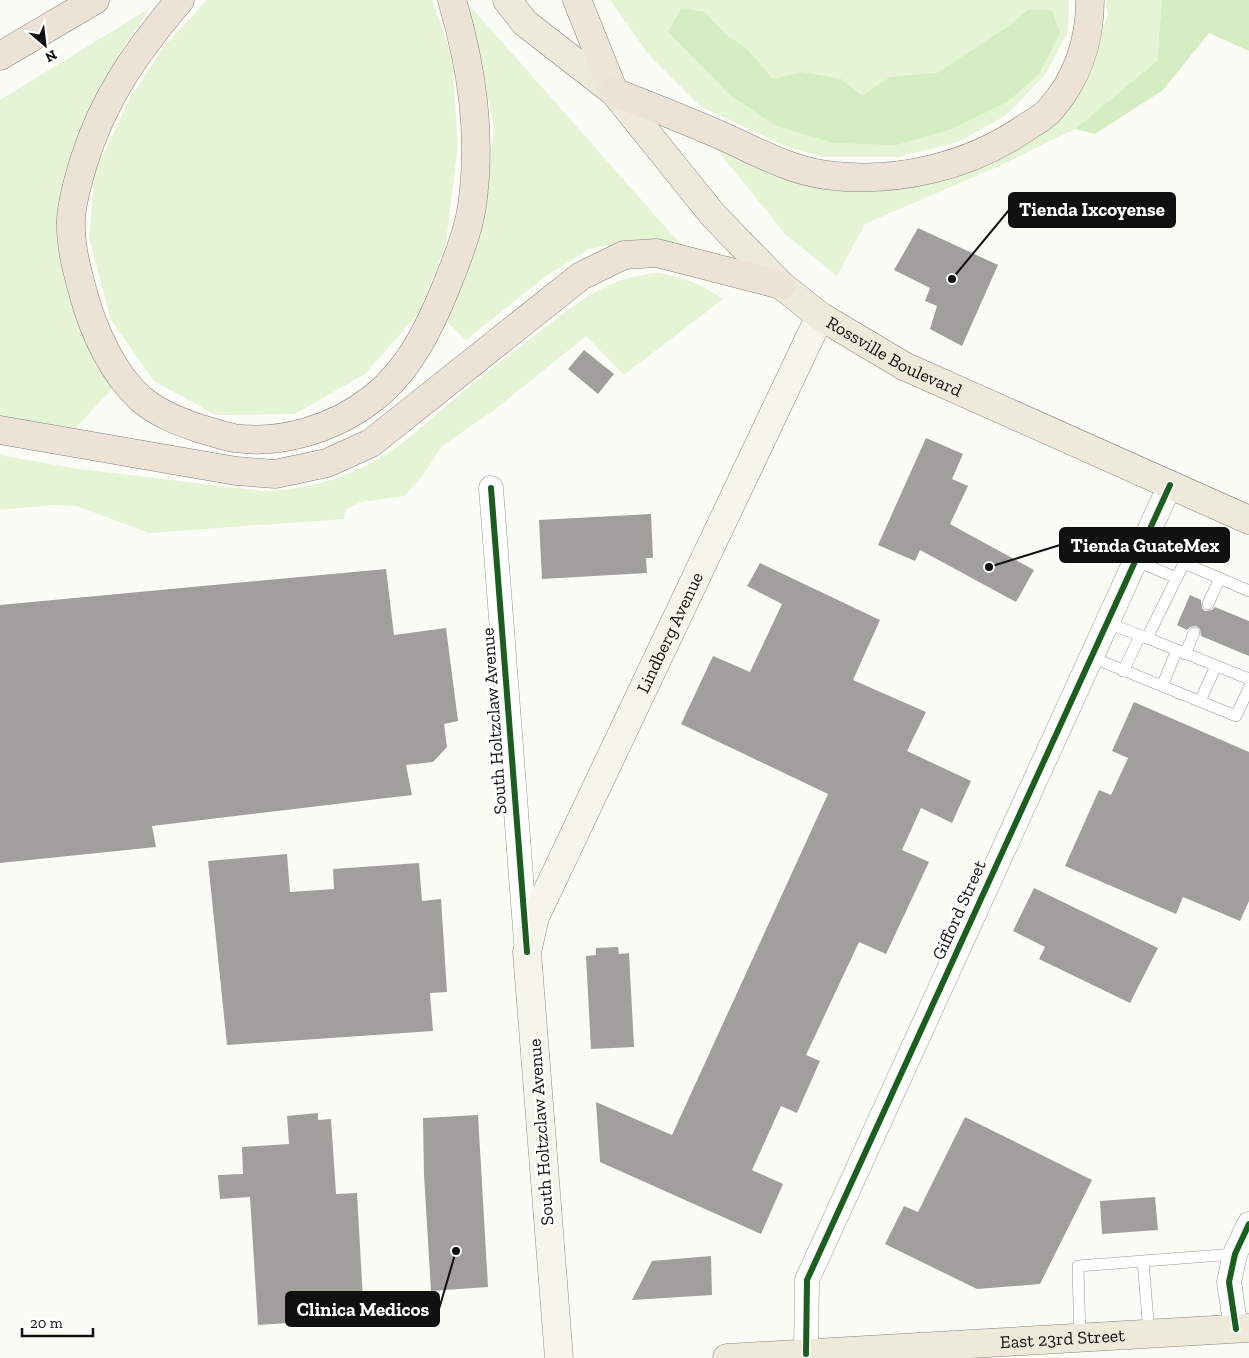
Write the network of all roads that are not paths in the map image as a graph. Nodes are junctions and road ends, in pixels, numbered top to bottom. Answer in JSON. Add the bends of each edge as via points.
{"nodes":[{"id":1,"x":95,"y":0,"type":"edge"},
{"id":2,"x":180,"y":0,"type":"edge"},
{"id":3,"x":452,"y":0,"type":"edge"},
{"id":4,"x":507,"y":0,"type":"edge"},
{"id":5,"x":577,"y":0,"type":"edge"},
{"id":6,"x":1090,"y":0,"type":"edge"},
{"id":7,"x":0,"y":56,"type":"edge"},
{"id":8,"x":614,"y":92,"type":"junction"},
{"id":9,"x":780,"y":285,"type":"junction"},
{"id":10,"x":820,"y":316,"type":"junction"},
{"id":11,"x":0,"y":430,"type":"edge"},
{"id":12,"x":1170,"y":485,"type":"junction"},
{"id":13,"x":491,"y":488,"type":"dead end"},
{"id":14,"x":1249,"y":520,"type":"edge"},
{"id":15,"x":1135,"y":560,"type":"junction"},
{"id":16,"x":1176,"y":578,"type":"junction"},
{"id":17,"x":1220,"y":578,"type":"junction"},
{"id":18,"x":1248,"y":588,"type":"edge"},
{"id":19,"x":1208,"y":604,"type":"dead end"},
{"id":20,"x":1106,"y":623,"type":"junction"},
{"id":21,"x":1194,"y":633,"type":"dead end"},
{"id":22,"x":1144,"y":637,"type":"junction"},
{"id":23,"x":1181,"y":652,"type":"junction"},
{"id":24,"x":1091,"y":657,"type":"junction"},
{"id":25,"x":1216,"y":666,"type":"junction"},
{"id":26,"x":1123,"y":670,"type":"junction"},
{"id":27,"x":1249,"y":679,"type":"edge"},
{"id":28,"x":1162,"y":686,"type":"junction"},
{"id":29,"x":1249,"y":688,"type":"edge"},
{"id":30,"x":1200,"y":701,"type":"junction"},
{"id":31,"x":527,"y":952,"type":"junction"},
{"id":32,"x":1249,"y":1224,"type":"edge"},
{"id":33,"x":1235,"y":1254,"type":"junction"},
{"id":34,"x":1143,"y":1261,"type":"junction"},
{"id":35,"x":1243,"y":1329,"type":"edge"},
{"id":36,"x":1149,"y":1333,"type":"junction"},
{"id":37,"x":1080,"y":1338,"type":"junction"},
{"id":38,"x":806,"y":1354,"type":"junction"},
{"id":39,"x":559,"y":1358,"type":"edge"},
{"id":40,"x":728,"y":1358,"type":"edge"}],
"edges":[{"from":1,"to":7,"type":"highway"},
{"from":2,"to":3,"type":"highway","via":[[143,44],[94,129],[78,178],[71,217],[72,246],[91,320],[123,379],[142,399],[173,420],[234,438],[258,439],[287,437],[330,424],[373,399],[404,366],[432,323],[472,208],[478,130],[465,45]]},
{"from":4,"to":8,"type":"main road","name":"Rossville Boulevard","via":[[525,23]]},
{"from":5,"to":8,"type":"highway","name":"Rossville Boulevard"},
{"from":6,"to":8,"type":"highway","via":[[1084,52],[1070,82],[1048,112],[1014,136],[973,156],[926,171],[880,177],[825,175],[770,159]]},
{"from":8,"to":9,"type":"main road","name":"Rossville Boulevard","via":[[713,215]]},
{"from":9,"to":10,"type":"main road","name":"Rossville Boulevard"},
{"from":9,"to":11,"type":"highway","via":[[657,253],[624,255],[581,276],[371,443],[327,464],[275,474],[236,471]]},
{"from":10,"to":12,"type":"main road","name":"Rossville Boulevard","via":[[904,366]]},
{"from":10,"to":31,"type":"main road","name":"Lindberg Avenue","via":[[536,916]]},
{"from":12,"to":14,"type":"main road","name":"Rossville Boulevard"},
{"from":12,"to":15,"type":"street","name":"Gifford Street"},
{"from":13,"to":31,"type":"street","name":"South Holtzclaw Avenue"},
{"from":15,"to":16,"type":"lane"},
{"from":15,"to":20,"type":"street","name":"Gifford Street"},
{"from":16,"to":17,"type":"lane","via":[[1184,563]]},
{"from":16,"to":22,"type":"lane"},
{"from":17,"to":18,"type":"lane"},
{"from":17,"to":19,"type":"lane"},
{"from":20,"to":22,"type":"lane"},
{"from":20,"to":24,"type":"street","name":"Gifford Street"},
{"from":21,"to":23,"type":"lane"},
{"from":22,"to":23,"type":"lane"},
{"from":22,"to":26,"type":"lane"},
{"from":23,"to":25,"type":"lane"},
{"from":23,"to":28,"type":"lane"},
{"from":24,"to":26,"type":"lane"},
{"from":24,"to":38,"type":"street","name":"Gifford Street","via":[[807,1280]]},
{"from":25,"to":27,"type":"lane"},
{"from":25,"to":30,"type":"lane"},
{"from":26,"to":28,"type":"lane"},
{"from":28,"to":30,"type":"lane"},
{"from":29,"to":30,"type":"lane","via":[[1236,716]]},
{"from":31,"to":39,"type":"main road","name":"South Holtzclaw Avenue"},
{"from":32,"to":33,"type":"street"},
{"from":33,"to":34,"type":"lane"},
{"from":33,"to":35,"type":"street","via":[[1229,1282]]},
{"from":34,"to":36,"type":"lane"},
{"from":34,"to":37,"type":"lane","via":[[1078,1266]]},
{"from":35,"to":36,"type":"main road","name":"East 23rd Street"},
{"from":36,"to":37,"type":"main road","name":"East 23rd Street"},
{"from":37,"to":38,"type":"main road","name":"East 23rd Street","via":[[1014,1346]]},
{"from":38,"to":40,"type":"main road","name":"East 23rd Street"}]}
